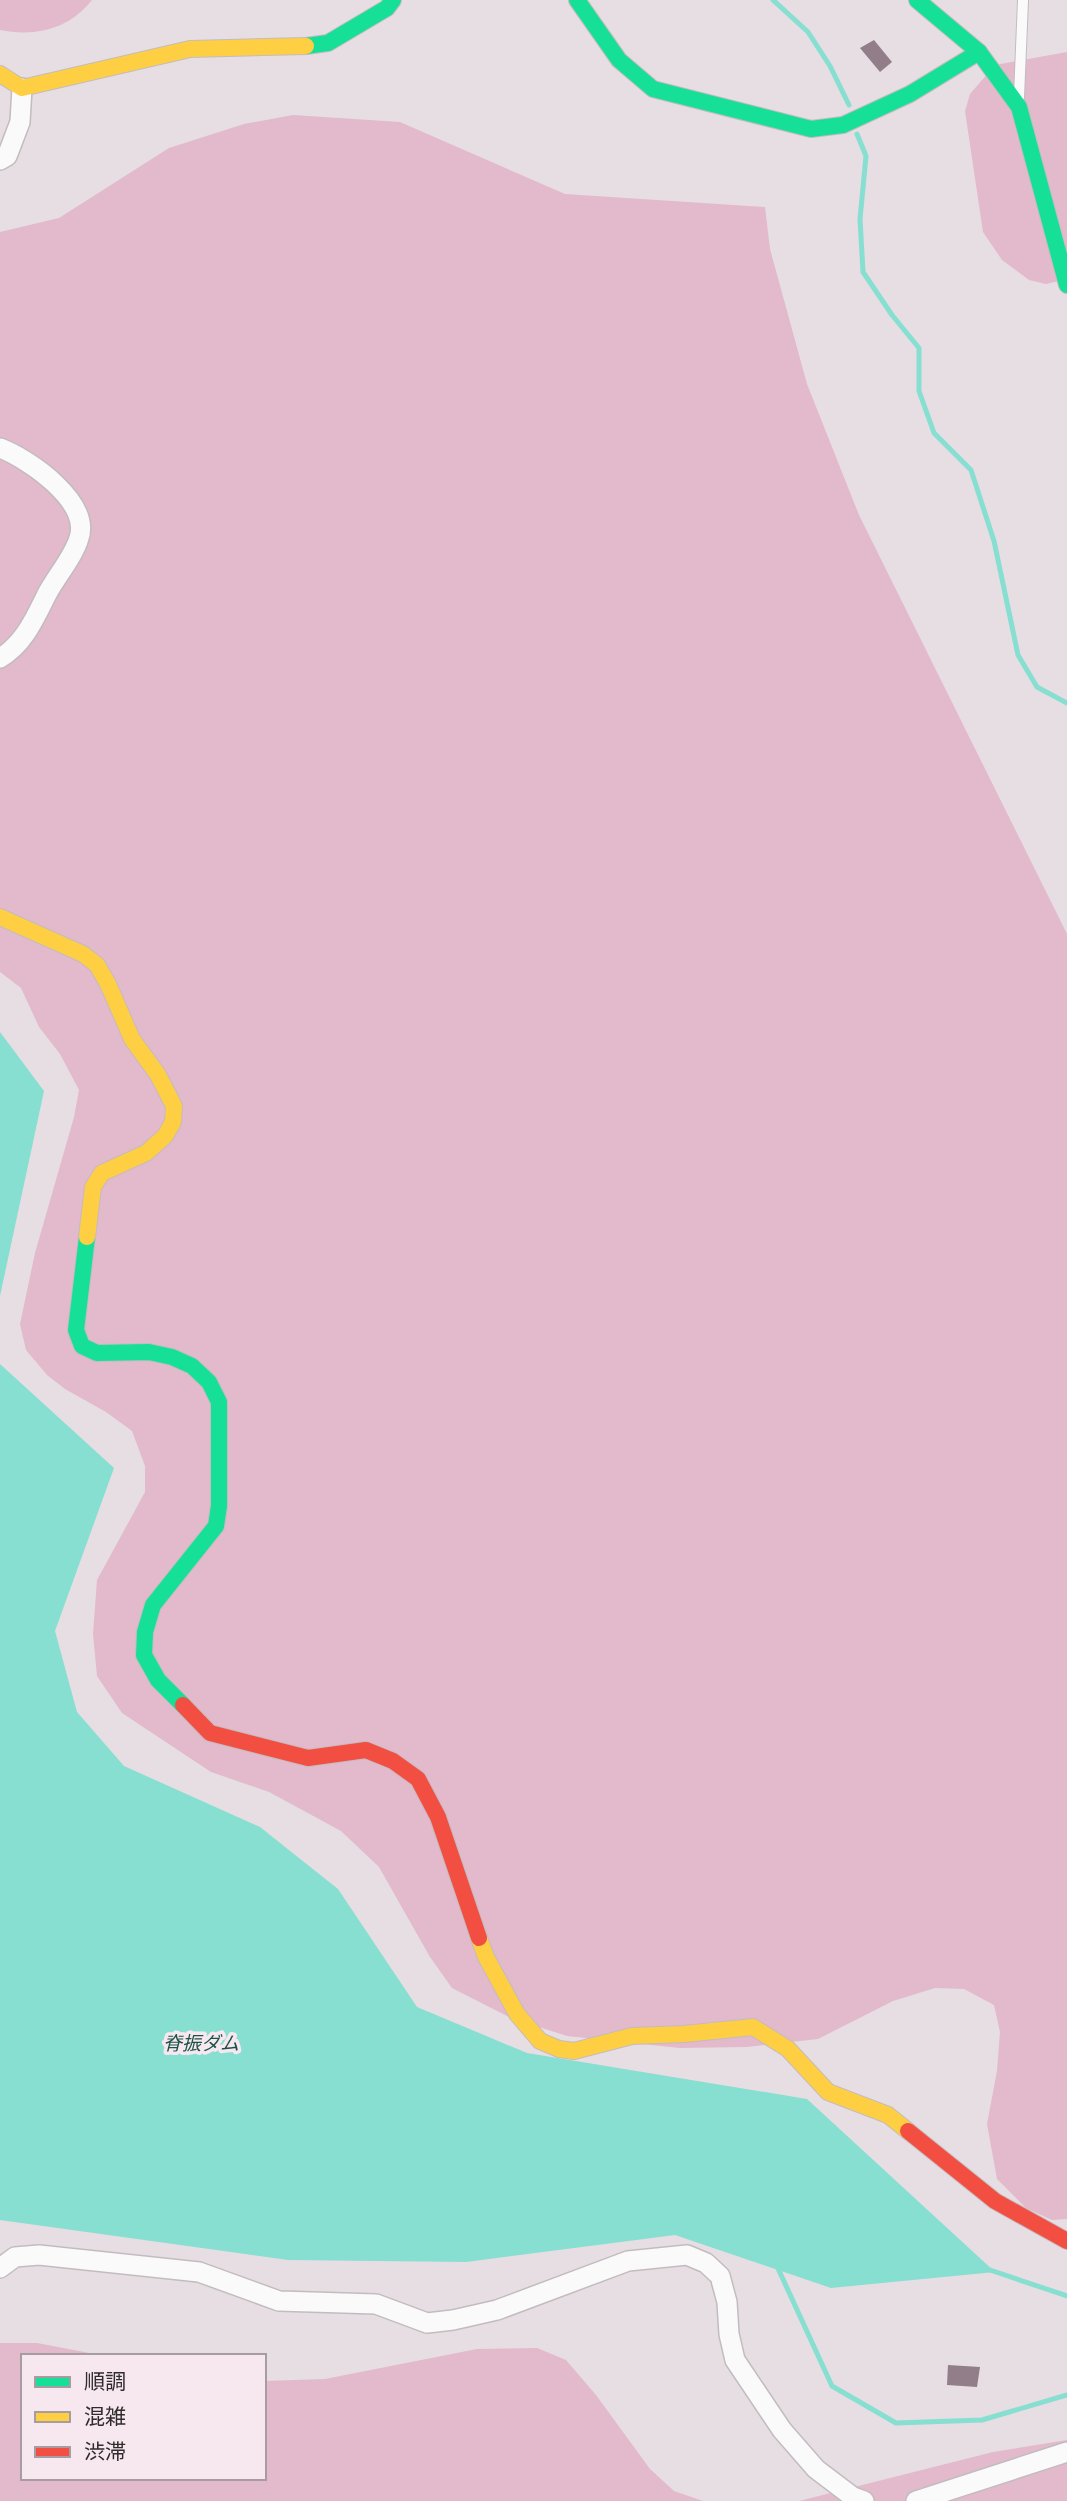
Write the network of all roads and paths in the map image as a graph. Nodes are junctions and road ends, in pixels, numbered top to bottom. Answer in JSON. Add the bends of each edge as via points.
{"nodes":[{"id":1,"x":393,"y":0,"type":"edge"},
{"id":2,"x":577,"y":0,"type":"edge"},
{"id":3,"x":917,"y":0,"type":"edge"},
{"id":4,"x":1023,"y":0,"type":"edge"},
{"id":5,"x":979,"y":52,"type":"junction"},
{"id":6,"x":0,"y":74,"type":"edge"},
{"id":7,"x":22,"y":88,"type":"junction"},
{"id":8,"x":1019,"y":107,"type":"junction"},
{"id":9,"x":0,"y":159,"type":"edge"},
{"id":10,"x":1067,"y":285,"type":"edge"},
{"id":11,"x":0,"y":448,"type":"edge"},
{"id":12,"x":0,"y":659,"type":"edge"},
{"id":13,"x":0,"y":917,"type":"edge"},
{"id":14,"x":1067,"y":2242,"type":"edge"},
{"id":15,"x":0,"y":2268,"type":"edge"},
{"id":16,"x":1067,"y":2452,"type":"edge"},
{"id":17,"x":864,"y":2501,"type":"edge"},
{"id":18,"x":916,"y":2501,"type":"edge"}],
"edges":[{"from":1,"to":7,"type":"street","via":[[328,43],[190,48]]},
{"from":2,"to":5,"type":"street","via":[[632,76],[653,89],[811,130],[843,125],[910,94]]},
{"from":3,"to":5,"type":"street"},
{"from":4,"to":8,"type":"lane"},
{"from":5,"to":8,"type":"street"},
{"from":6,"to":7,"type":"street"},
{"from":7,"to":9,"type":"street","via":[[20,122],[7,156]]},
{"from":8,"to":10,"type":"street"},
{"from":11,"to":12,"type":"street","via":[[15,453],[63,489],[81,520],[80,538],[30,628],[13,651]]},
{"from":13,"to":14,"type":"street","via":[[83,954],[97,965],[132,1039],[174,1105],[173,1122],[165,1136],[146,1153],[102,1173],[93,1187],[76,1330],[82,1346],[97,1353],[149,1352],[192,1366],[209,1382],[219,1402],[216,1526],[153,1605],[144,1655],[158,1680],[210,1733],[308,1758],[366,1750],[393,1761],[418,1779],[438,1817],[486,1957],[517,2014],[540,2041],[574,2050],[632,2036],[753,2027],[788,2049],[828,2092],[888,2115],[995,2201]]},
{"from":15,"to":17,"type":"street","via":[[15,2258],[39,2255],[199,2272],[279,2301],[376,2304],[428,2323],[496,2310],[628,2261],[687,2255],[720,2276],[735,2360],[782,2430],[816,2469]]},
{"from":16,"to":18,"type":"street"}]}
